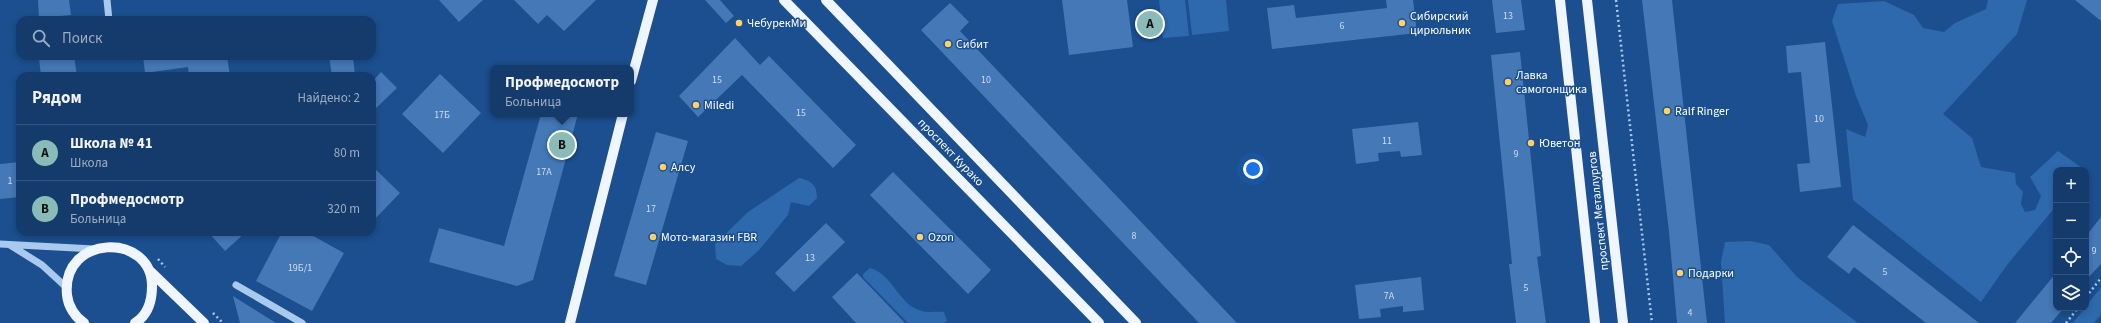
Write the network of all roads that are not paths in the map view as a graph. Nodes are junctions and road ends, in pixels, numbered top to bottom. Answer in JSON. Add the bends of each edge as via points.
{"nodes":[{"id":1,"x":107,"y":0,"type":"edge"},
{"id":2,"x":653,"y":0,"type":"edge"},
{"id":3,"x":784,"y":0,"type":"edge"},
{"id":4,"x":826,"y":0,"type":"edge"},
{"id":5,"x":1560,"y":0,"type":"edge"},
{"id":6,"x":1587,"y":0,"type":"edge"},
{"id":7,"x":109,"y":16,"type":"edge"},
{"id":8,"x":634,"y":70,"type":"edge"},
{"id":9,"x":622,"y":117,"type":"edge"},
{"id":10,"x":0,"y":244,"type":"edge"},
{"id":11,"x":10,"y":245,"type":"junction"},
{"id":12,"x":94,"y":249,"type":"junction"},
{"id":13,"x":147,"y":269,"type":"junction"},
{"id":14,"x":236,"y":285,"type":"dead end"},
{"id":15,"x":66,"y":287,"type":"junction"},
{"id":16,"x":73,"y":312,"type":"junction"},
{"id":17,"x":138,"y":322,"type":"edge"},
{"id":18,"x":74,"y":323,"type":"edge"},
{"id":19,"x":84,"y":323,"type":"edge"},
{"id":20,"x":204,"y":323,"type":"edge"},
{"id":21,"x":302,"y":323,"type":"edge"},
{"id":22,"x":570,"y":323,"type":"edge"},
{"id":23,"x":1099,"y":323,"type":"edge"},
{"id":24,"x":1136,"y":323,"type":"edge"},
{"id":25,"x":1595,"y":323,"type":"edge"},
{"id":26,"x":1623,"y":323,"type":"edge"}],
"edges":[{"from":1,"to":7,"type":"street"},
{"from":2,"to":8,"type":"main road"},
{"from":3,"to":23,"type":"main road","name":"проспект Курако"},
{"from":4,"to":24,"type":"main road","name":"проспект Курако"},
{"from":5,"to":25,"type":"main road","name":"проспект Металлургов"},
{"from":6,"to":26,"type":"main road","name":"проспект Металлургов"},
{"from":9,"to":22,"type":"main road"},
{"from":10,"to":11,"type":"street"},
{"from":11,"to":12,"type":"street"},
{"from":11,"to":15,"type":"street","via":[[42,265]]},
{"from":12,"to":13,"type":"main road","via":[[106,246],[130,251],[140,258]]},
{"from":12,"to":15,"type":"main road","via":[[74,264]]},
{"from":13,"to":17,"type":"main road","via":[[152,282],[152,297]]},
{"from":13,"to":20,"type":"main road"},
{"from":14,"to":21,"type":"street"},
{"from":15,"to":16,"type":"main road"},
{"from":16,"to":18,"type":"main road"},
{"from":16,"to":19,"type":"main road"}]}
